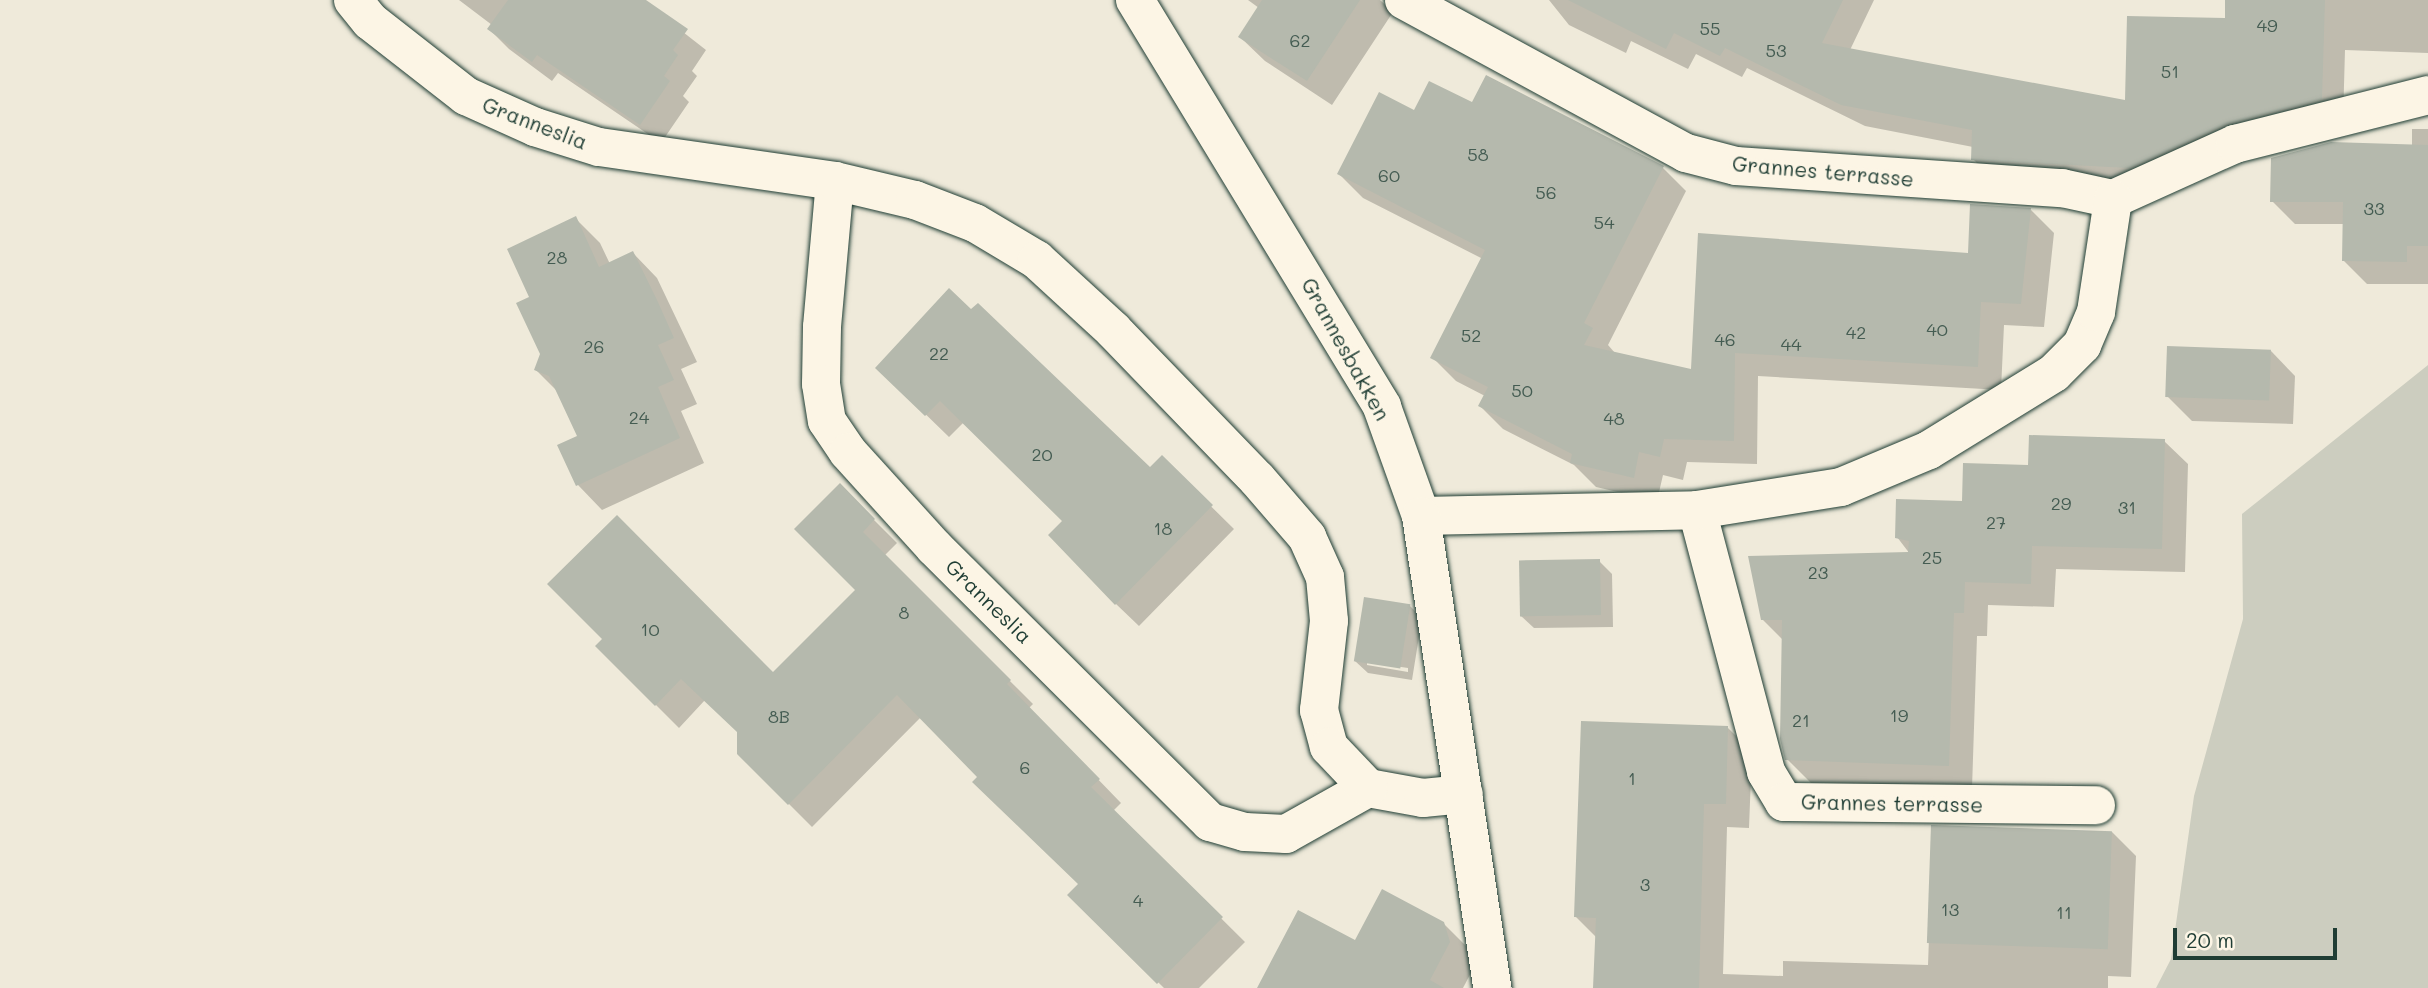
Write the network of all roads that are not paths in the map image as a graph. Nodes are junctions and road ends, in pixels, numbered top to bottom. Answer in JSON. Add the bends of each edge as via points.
{"nodes":[{"id":1,"x":353,"y":0,"type":"edge"},
{"id":2,"x":1135,"y":0,"type":"edge"},
{"id":3,"x":1404,"y":0,"type":"edge"},
{"id":4,"x":2428,"y":95,"type":"edge"},
{"id":5,"x":835,"y":181,"type":"junction"},
{"id":6,"x":2113,"y":199,"type":"junction"},
{"id":7,"x":1697,"y":510,"type":"junction"},
{"id":8,"x":1421,"y":516,"type":"junction"},
{"id":9,"x":1368,"y":788,"type":"junction"},
{"id":10,"x":1464,"y":794,"type":"junction"},
{"id":11,"x":2096,"y":805,"type":"dead end"},
{"id":12,"x":1492,"y":988,"type":"edge"}],
"edges":[{"from":1,"to":5,"type":"street","name":"Granneslia","via":[[370,21],[466,96],[535,127],[599,147]]},
{"from":2,"to":8,"type":"street","name":"Grannesbakken","via":[[1382,407]]},
{"from":3,"to":6,"type":"street","name":"Grannes terrasse","via":[[1686,153],[1736,166],[2062,188]]},
{"from":4,"to":6,"type":"street","via":[[2235,144]]},
{"from":5,"to":9,"type":"street","name":"Granneslia","via":[[915,200],[975,223],[1037,260],[1113,330],[1257,479],[1307,537],[1325,577],[1329,621],[1319,710],[1329,747]]},
{"from":5,"to":9,"type":"street","name":"Granneslia","via":[[821,384],[827,422],[849,453],[934,547],[1210,822],[1245,832],[1286,834]]},
{"from":6,"to":7,"type":"street","via":[[2096,312],[2082,345],[2054,373],[1929,450],[1841,487]]},
{"from":7,"to":8,"type":"street"},
{"from":7,"to":11,"type":"street","name":"Grannes terrasse","via":[[1766,772],[1784,802]]},
{"from":8,"to":10,"type":"street","name":"Grannesbakken"},
{"from":9,"to":10,"type":"street","via":[[1423,798]]},
{"from":10,"to":12,"type":"street","name":"Grannesbakken"}]}
